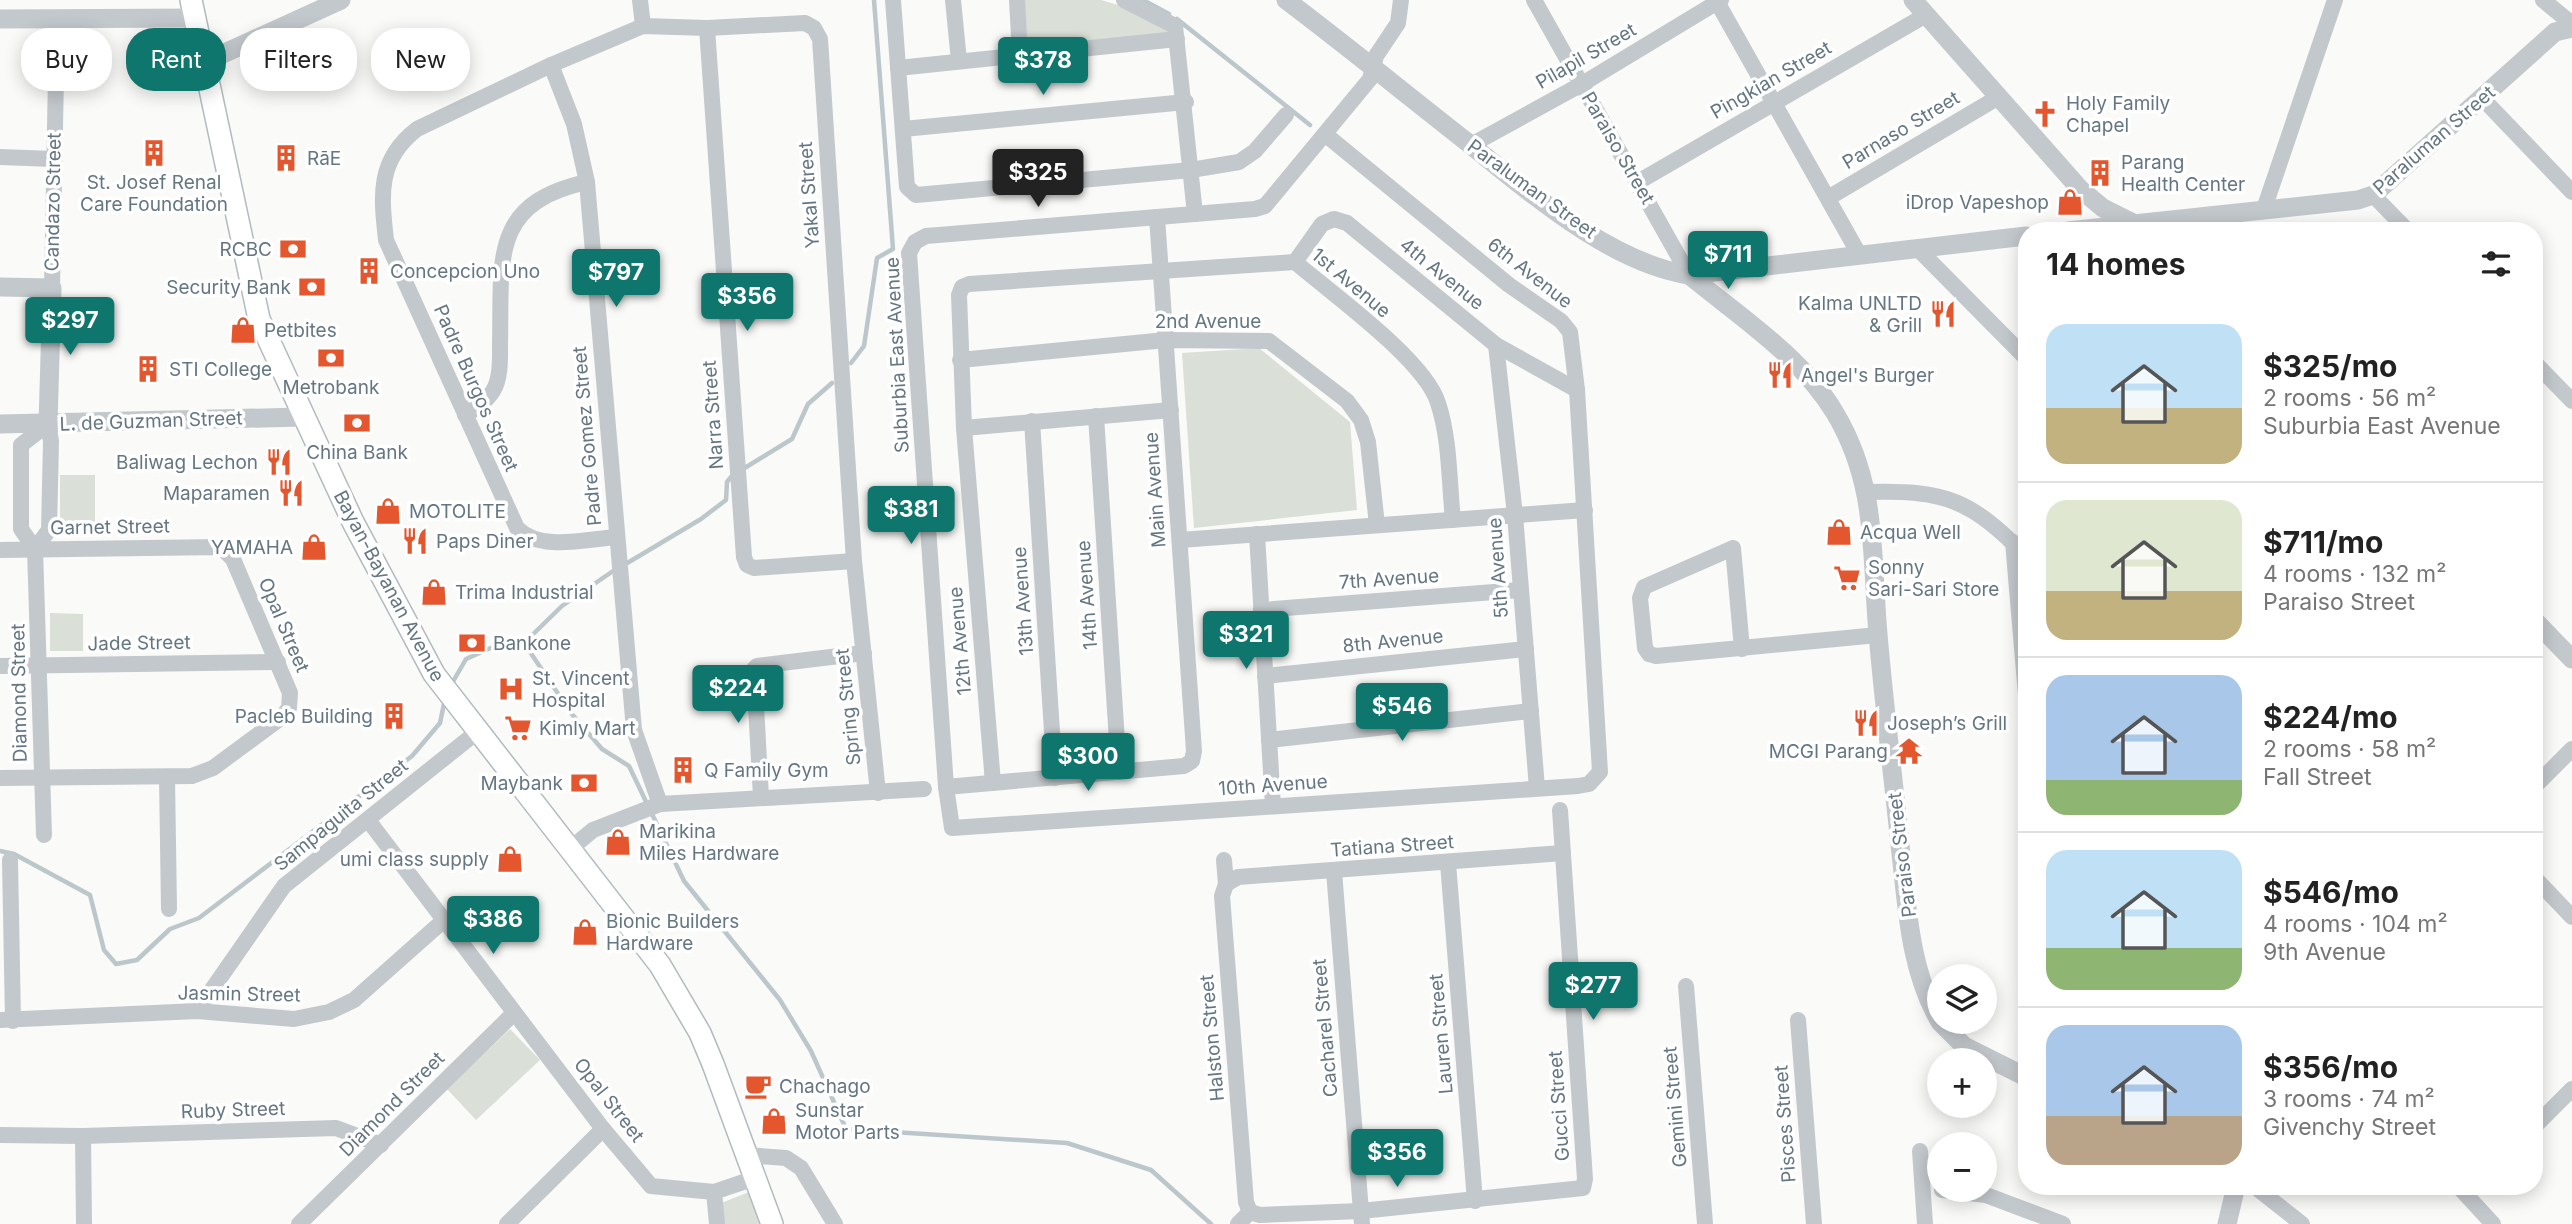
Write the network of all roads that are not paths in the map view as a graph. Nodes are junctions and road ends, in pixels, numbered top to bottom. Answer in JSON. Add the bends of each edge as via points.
{"nodes":[{"id":1,"x":341,"y":0,"type":"edge"},
{"id":2,"x":640,"y":0,"type":"edge"},
{"id":3,"x":893,"y":0,"type":"edge"},
{"id":4,"x":953,"y":0,"type":"edge"},
{"id":5,"x":1017,"y":0,"type":"edge"},
{"id":6,"x":1124,"y":0,"type":"edge"},
{"id":7,"x":1286,"y":0,"type":"edge"},
{"id":8,"x":1401,"y":0,"type":"edge"},
{"id":9,"x":1534,"y":0,"type":"edge"},
{"id":10,"x":1913,"y":0,"type":"edge"},
{"id":11,"x":2335,"y":0,"type":"edge"},
{"id":12,"x":2543,"y":0,"type":"edge"},
{"id":13,"x":1718,"y":1,"type":"edge"},
{"id":14,"x":193,"y":9,"type":"edge"},
{"id":15,"x":1926,"y":15,"type":"junction"},
{"id":16,"x":0,"y":19,"type":"edge"},
{"id":17,"x":57,"y":21,"type":"junction"},
{"id":18,"x":643,"y":26,"type":"junction"},
{"id":19,"x":2572,"y":26,"type":"edge"},
{"id":20,"x":197,"y":28,"type":"edge"},
{"id":21,"x":707,"y":28,"type":"junction"},
{"id":22,"x":1177,"y":39,"type":"junction"},
{"id":23,"x":226,"y":52,"type":"edge"},
{"id":24,"x":1020,"y":55,"type":"junction"},
{"id":25,"x":959,"y":61,"type":"junction"},
{"id":26,"x":551,"y":65,"type":"junction"},
{"id":27,"x":1374,"y":67,"type":"junction"},
{"id":28,"x":898,"y":68,"type":"junction"},
{"id":29,"x":1582,"y":84,"type":"junction"},
{"id":30,"x":211,"y":91,"type":"edge"},
{"id":31,"x":1997,"y":98,"type":"junction"},
{"id":32,"x":2482,"y":99,"type":"junction"},
{"id":33,"x":1186,"y":102,"type":"junction"},
{"id":34,"x":1773,"y":103,"type":"junction"},
{"id":35,"x":1286,"y":116,"type":"dead end"},
{"id":36,"x":903,"y":129,"type":"junction"},
{"id":37,"x":1326,"y":135,"type":"junction"},
{"id":38,"x":1471,"y":145,"type":"junction"},
{"id":39,"x":0,"y":157,"type":"edge"},
{"id":40,"x":53,"y":159,"type":"junction"},
{"id":41,"x":1191,"y":170,"type":"junction"},
{"id":42,"x":587,"y":182,"type":"junction"},
{"id":43,"x":1638,"y":182,"type":"junction"},
{"id":44,"x":2572,"y":192,"type":"edge"},
{"id":45,"x":2373,"y":195,"type":"junction"},
{"id":46,"x":1828,"y":198,"type":"junction"},
{"id":47,"x":2264,"y":209,"type":"junction"},
{"id":48,"x":1195,"y":214,"type":"junction"},
{"id":49,"x":1157,"y":217,"type":"junction"},
{"id":50,"x":2132,"y":222,"type":"edge"},
{"id":51,"x":2170,"y":222,"type":"edge"},
{"id":52,"x":2399,"y":222,"type":"edge"},
{"id":53,"x":2018,"y":237,"type":"edge"},
{"id":54,"x":1919,"y":250,"type":"junction"},
{"id":55,"x":1860,"y":256,"type":"junction"},
{"id":56,"x":1294,"y":262,"type":"junction"},
{"id":57,"x":1161,"y":272,"type":"junction"},
{"id":58,"x":1689,"y":275,"type":"junction"},
{"id":59,"x":0,"y":287,"type":"edge"},
{"id":60,"x":962,"y":287,"type":"joint"},
{"id":61,"x":52,"y":288,"type":"junction"},
{"id":62,"x":1166,"y":340,"type":"junction"},
{"id":63,"x":1496,"y":345,"type":"junction"},
{"id":64,"x":2018,"y":350,"type":"edge"},
{"id":65,"x":960,"y":360,"type":"junction"},
{"id":66,"x":2543,"y":371,"type":"edge"},
{"id":67,"x":1577,"y":390,"type":"junction"},
{"id":68,"x":2572,"y":401,"type":"edge"},
{"id":69,"x":1171,"y":410,"type":"junction"},
{"id":70,"x":465,"y":415,"type":"junction"},
{"id":71,"x":1096,"y":416,"type":"junction"},
{"id":72,"x":303,"y":417,"type":"junction"},
{"id":73,"x":1032,"y":421,"type":"junction"},
{"id":74,"x":0,"y":424,"type":"edge"},
{"id":75,"x":48,"y":424,"type":"junction"},
{"id":76,"x":964,"y":428,"type":"junction"},
{"id":77,"x":1868,"y":492,"type":"junction"},
{"id":78,"x":1585,"y":510,"type":"junction"},
{"id":79,"x":1515,"y":515,"type":"junction"},
{"id":80,"x":1453,"y":520,"type":"junction"},
{"id":81,"x":1377,"y":525,"type":"junction"},
{"id":82,"x":1257,"y":534,"type":"junction"},
{"id":83,"x":617,"y":537,"type":"junction"},
{"id":84,"x":1180,"y":540,"type":"junction"},
{"id":85,"x":2012,"y":542,"type":"junction"},
{"id":86,"x":221,"y":547,"type":"joint"},
{"id":87,"x":2018,"y":548,"type":"edge"},
{"id":88,"x":36,"y":549,"type":"junction"},
{"id":89,"x":0,"y":550,"type":"edge"},
{"id":90,"x":854,"y":561,"type":"junction"},
{"id":91,"x":1520,"y":590,"type":"junction"},
{"id":92,"x":2018,"y":608,"type":"edge"},
{"id":93,"x":1261,"y":610,"type":"junction"},
{"id":94,"x":860,"y":617,"type":"joint"},
{"id":95,"x":2543,"y":629,"type":"edge"},
{"id":96,"x":1878,"y":635,"type":"junction"},
{"id":97,"x":1526,"y":649,"type":"junction"},
{"id":98,"x":1742,"y":649,"type":"junction"},
{"id":99,"x":864,"y":653,"type":"junction"},
{"id":100,"x":2572,"y":659,"type":"edge"},
{"id":101,"x":278,"y":662,"type":"junction"},
{"id":102,"x":41,"y":665,"type":"junction"},
{"id":103,"x":0,"y":666,"type":"edge"},
{"id":104,"x":1265,"y":676,"type":"junction"},
{"id":105,"x":1531,"y":711,"type":"junction"},
{"id":106,"x":478,"y":732,"type":"junction"},
{"id":107,"x":1269,"y":740,"type":"junction"},
{"id":108,"x":2572,"y":749,"type":"edge"},
{"id":109,"x":1119,"y":772,"type":"junction"},
{"id":110,"x":42,"y":777,"type":"junction"},
{"id":111,"x":167,"y":777,"type":"junction"},
{"id":112,"x":0,"y":778,"type":"edge"},
{"id":113,"x":1055,"y":778,"type":"junction"},
{"id":114,"x":2543,"y":778,"type":"edge"},
{"id":115,"x":1596,"y":780,"type":"joint"},
{"id":116,"x":993,"y":783,"type":"junction"},
{"id":117,"x":946,"y":787,"type":"junction"},
{"id":118,"x":1537,"y":788,"type":"junction"},
{"id":119,"x":924,"y":789,"type":"dead end"},
{"id":120,"x":878,"y":793,"type":"junction"},
{"id":121,"x":761,"y":797,"type":"junction"},
{"id":122,"x":1273,"y":806,"type":"junction"},
{"id":123,"x":652,"y":807,"type":"junction"},
{"id":124,"x":1560,"y":810,"type":"dead end"},
{"id":125,"x":368,"y":820,"type":"junction"},
{"id":126,"x":952,"y":828,"type":"joint"},
{"id":127,"x":44,"y":835,"type":"dead end"},
{"id":128,"x":570,"y":849,"type":"junction"},
{"id":129,"x":1563,"y":853,"type":"junction"},
{"id":130,"x":10,"y":860,"type":"dead end"},
{"id":131,"x":1224,"y":860,"type":"dead end"},
{"id":132,"x":1448,"y":863,"type":"junction"},
{"id":133,"x":1334,"y":871,"type":"junction"},
{"id":134,"x":1226,"y":884,"type":"junction"},
{"id":135,"x":2543,"y":886,"type":"edge"},
{"id":136,"x":169,"y":909,"type":"dead end"},
{"id":137,"x":2572,"y":917,"type":"edge"},
{"id":138,"x":443,"y":921,"type":"junction"},
{"id":139,"x":1686,"y":986,"type":"dead end"},
{"id":140,"x":1927,"y":994,"type":"edge"},
{"id":141,"x":197,"y":1012,"type":"junction"},
{"id":142,"x":514,"y":1013,"type":"junction"},
{"id":143,"x":7,"y":1020,"type":"edge"},
{"id":144,"x":1798,"y":1020,"type":"dead end"},
{"id":145,"x":1952,"y":1034,"type":"edge"},
{"id":146,"x":2018,"y":1073,"type":"edge"},
{"id":147,"x":2569,"y":1099,"type":"edge"},
{"id":148,"x":2543,"y":1120,"type":"edge"},
{"id":149,"x":603,"y":1129,"type":"junction"},
{"id":150,"x":0,"y":1135,"type":"edge"},
{"id":151,"x":83,"y":1136,"type":"junction"},
{"id":152,"x":381,"y":1145,"type":"junction"},
{"id":153,"x":1920,"y":1151,"type":"dead end"},
{"id":154,"x":747,"y":1155,"type":"junction"},
{"id":155,"x":1927,"y":1169,"type":"edge"},
{"id":156,"x":755,"y":1178,"type":"junction"},
{"id":157,"x":714,"y":1192,"type":"junction"},
{"id":158,"x":2234,"y":1195,"type":"edge"},
{"id":159,"x":2265,"y":1195,"type":"edge"},
{"id":160,"x":2471,"y":1195,"type":"edge"},
{"id":161,"x":1997,"y":1199,"type":"edge"},
{"id":162,"x":1475,"y":1201,"type":"junction"},
{"id":163,"x":1931,"y":1202,"type":"edge"},
{"id":164,"x":1250,"y":1212,"type":"junction"},
{"id":165,"x":1362,"y":1217,"type":"edge"},
{"id":166,"x":84,"y":1224,"type":"edge"},
{"id":167,"x":299,"y":1224,"type":"edge"},
{"id":168,"x":507,"y":1224,"type":"edge"},
{"id":169,"x":717,"y":1224,"type":"edge"},
{"id":170,"x":772,"y":1224,"type":"edge"},
{"id":171,"x":835,"y":1224,"type":"edge"},
{"id":172,"x":1238,"y":1224,"type":"edge"},
{"id":173,"x":1705,"y":1224,"type":"edge"},
{"id":174,"x":1814,"y":1224,"type":"edge"},
{"id":175,"x":1925,"y":1224,"type":"edge"},
{"id":176,"x":2063,"y":1224,"type":"edge"},
{"id":177,"x":2227,"y":1224,"type":"edge"},
{"id":178,"x":2302,"y":1224,"type":"edge"},
{"id":179,"x":2493,"y":1224,"type":"edge"}],
"edges":[{"from":1,"to":23,"type":"street"},
{"from":2,"to":18,"type":"street"},
{"from":3,"to":28,"type":"street"},
{"from":4,"to":25,"type":"street"},
{"from":5,"to":24,"type":"street"},
{"from":6,"to":22,"type":"street","via":[[1173,23]]},
{"from":7,"to":27,"type":"street","name":"Paraluman Street"},
{"from":8,"to":27,"type":"street","name":"Suburbia East Avenue","via":[[1398,23],[1376,56]]},
{"from":9,"to":29,"type":"street","name":"Paraiso Street"},
{"from":10,"to":15,"type":"street"},
{"from":11,"to":47,"type":"street"},
{"from":12,"to":19,"type":"street"},
{"from":13,"to":29,"type":"street","name":"Pilapil Street"},
{"from":13,"to":34,"type":"street"},
{"from":14,"to":17,"type":"street"},
{"from":14,"to":20,"type":"main road","name":"Bayan-Bayanan Avenue"},
{"from":15,"to":31,"type":"street"},
{"from":15,"to":34,"type":"street","name":"Pingkian Street"},
{"from":16,"to":17,"type":"street"},
{"from":17,"to":40,"type":"street","name":"Candazo Street"},
{"from":18,"to":21,"type":"street","name":"Yakal Street"},
{"from":18,"to":26,"type":"street","name":"Padre Burgos Street"},
{"from":19,"to":32,"type":"street","name":"Paraluman Street","via":[[2555,32]]},
{"from":21,"to":90,"type":"street","name":"Yakal Street","via":[[805,23],[821,39]]},
{"from":21,"to":90,"type":"street","name":"Narra Street","via":[[744,557],[754,568]]},
{"from":22,"to":24,"type":"street"},
{"from":22,"to":33,"type":"street"},
{"from":24,"to":25,"type":"street"},
{"from":25,"to":28,"type":"street"},
{"from":26,"to":42,"type":"street","name":"Padre Gomez Street","via":[[574,124]]},
{"from":26,"to":70,"type":"street","name":"Padre Burgos Street","via":[[417,129],[403,140],[387,167],[381,195],[386,240]]},
{"from":27,"to":37,"type":"street","name":"Suburbia East Avenue","via":[[1370,79]]},
{"from":27,"to":38,"type":"street","name":"Paraluman Street"},
{"from":28,"to":36,"type":"street"},
{"from":29,"to":38,"type":"street","name":"Pilapil Street"},
{"from":29,"to":43,"type":"street","name":"Paraiso Street"},
{"from":30,"to":72,"type":"main road","name":"Bayan-Bayanan Avenue","via":[[250,290]]},
{"from":31,"to":46,"type":"street","name":"Parnaso Street"},
{"from":31,"to":50,"type":"street","via":[[2091,200]]},
{"from":32,"to":44,"type":"street"},
{"from":32,"to":45,"type":"street","name":"Paraluman Street"},
{"from":33,"to":36,"type":"street"},
{"from":33,"to":41,"type":"street"},
{"from":34,"to":43,"type":"street","name":"Pingkian Street"},
{"from":34,"to":46,"type":"street"},
{"from":35,"to":41,"type":"street","via":[[1249,157]]},
{"from":36,"to":41,"type":"street","via":[[907,187],[916,195]]},
{"from":37,"to":48,"type":"street","name":"Suburbia East Avenue","via":[[1265,206]]},
{"from":37,"to":67,"type":"street","name":"6th Avenue","via":[[1509,285],[1561,321],[1570,332]]},
{"from":38,"to":58,"type":"street","name":"Paraluman Street","via":[[1578,226],[1636,257]]},
{"from":39,"to":40,"type":"street"},
{"from":40,"to":61,"type":"street","name":"Candazo Street"},
{"from":41,"to":48,"type":"street"},
{"from":42,"to":70,"type":"street","via":[[547,193],[527,207],[510,230],[502,261],[495,389]]},
{"from":42,"to":83,"type":"street","name":"Padre Gomez Street"},
{"from":43,"to":58,"type":"street","name":"Paraiso Street"},
{"from":45,"to":47,"type":"street","name":"Paraluman Street"},
{"from":45,"to":52,"type":"street"},
{"from":46,"to":55,"type":"street"},
{"from":47,"to":51,"type":"street","name":"Paraluman Street"},
{"from":48,"to":49,"type":"street","name":"Suburbia East Avenue"},
{"from":49,"to":57,"type":"street","name":"Main Avenue"},
{"from":49,"to":117,"type":"street","name":"Suburbia East Avenue","via":[[926,236],[915,242],[909,253]]},
{"from":53,"to":54,"type":"street","name":"Paraluman Street"},
{"from":54,"to":55,"type":"street","name":"Paraluman Street"},
{"from":54,"to":64,"type":"street"},
{"from":55,"to":58,"type":"street","name":"Paraluman Street"},
{"from":56,"to":57,"type":"street","name":"1st Avenue"},
{"from":56,"to":63,"type":"street","name":"4th Avenue","via":[[1322,224],[1334,219],[1346,223]]},
{"from":56,"to":80,"type":"street","name":"1st Avenue","via":[[1406,358],[1432,389],[1441,416]]},
{"from":57,"to":60,"type":"street","name":"1st Avenue"},
{"from":57,"to":62,"type":"street","name":"Main Avenue"},
{"from":58,"to":77,"type":"street","name":"Paraiso Street","via":[[1778,348],[1812,383],[1842,427]]},
{"from":59,"to":61,"type":"street"},
{"from":60,"to":65,"type":"street","name":"12th Avenue","via":[[958,295]]},
{"from":61,"to":75,"type":"street","name":"Candazo Street"},
{"from":62,"to":65,"type":"street","name":"2nd Avenue"},
{"from":62,"to":69,"type":"street","name":"Main Avenue"},
{"from":62,"to":81,"type":"street","name":"2nd Avenue","via":[[1269,341],[1347,401],[1365,431]]},
{"from":63,"to":67,"type":"street","name":"4th Avenue"},
{"from":63,"to":79,"type":"street","name":"5th Avenue"},
{"from":65,"to":76,"type":"street","name":"12th Avenue"},
{"from":66,"to":68,"type":"street"},
{"from":67,"to":78,"type":"street","name":"6th Avenue"},
{"from":69,"to":71,"type":"street"},
{"from":69,"to":84,"type":"street","name":"Main Avenue"},
{"from":70,"to":83,"type":"street","name":"Padre Burgos Street","via":[[517,528],[527,538]]},
{"from":71,"to":73,"type":"street"},
{"from":71,"to":109,"type":"street","name":"14th Avenue"},
{"from":72,"to":75,"type":"street","name":"L. de Guzman Street"},
{"from":72,"to":106,"type":"main road","name":"Bayan-Bayanan Avenue","via":[[433,674]]},
{"from":73,"to":76,"type":"street"},
{"from":73,"to":113,"type":"street","name":"13th Avenue"},
{"from":74,"to":75,"type":"street","name":"L. de Guzman Street"},
{"from":75,"to":88,"type":"street","name":"Diamond Street","via":[[49,530]]},
{"from":75,"to":88,"type":"street","name":"Diamond Street","via":[[21,445],[21,530]]},
{"from":76,"to":116,"type":"street","name":"12th Avenue"},
{"from":77,"to":85,"type":"street","via":[[1910,491],[1952,499],[1988,519]]},
{"from":77,"to":96,"type":"street","name":"Paraiso Street"},
{"from":78,"to":79,"type":"street"},
{"from":78,"to":115,"type":"street","name":"6th Avenue","via":[[1601,772]]},
{"from":79,"to":80,"type":"street"},
{"from":79,"to":91,"type":"street","name":"5th Avenue"},
{"from":80,"to":81,"type":"street"},
{"from":81,"to":82,"type":"street"},
{"from":82,"to":84,"type":"street"},
{"from":82,"to":93,"type":"street"},
{"from":83,"to":123,"type":"street","name":"Padre Gomez Street","via":[[634,730]]},
{"from":84,"to":109,"type":"street","name":"Main Avenue","via":[[1192,761],[1184,766]]},
{"from":85,"to":87,"type":"street"},
{"from":85,"to":92,"type":"street"},
{"from":86,"to":88,"type":"street","name":"Garnet Street"},
{"from":86,"to":101,"type":"street","name":"Opal Street","via":[[233,559]]},
{"from":88,"to":89,"type":"street","name":"Garnet Street"},
{"from":88,"to":102,"type":"street","name":"Diamond Street"},
{"from":90,"to":94,"type":"street","name":"Yakal Street"},
{"from":91,"to":93,"type":"street","name":"7th Avenue"},
{"from":91,"to":97,"type":"street","name":"5th Avenue"},
{"from":93,"to":104,"type":"street"},
{"from":94,"to":99,"type":"street","name":"Spring Street"},
{"from":95,"to":100,"type":"street"},
{"from":96,"to":98,"type":"street"},
{"from":96,"to":140,"type":"street","name":"Paraiso Street","via":[[1915,953]]},
{"from":97,"to":104,"type":"street","name":"8th Avenue"},
{"from":97,"to":105,"type":"street","name":"5th Avenue"},
{"from":98,"to":98,"type":"street","via":[[1649,654],[1640,598],[1644,587],[1733,548]]},
{"from":99,"to":120,"type":"street","name":"Spring Street"},
{"from":99,"to":121,"type":"street","via":[[754,669]]},
{"from":101,"to":102,"type":"street","name":"Jade Street"},
{"from":101,"to":111,"type":"street","name":"Opal Street","via":[[290,693],[289,708],[282,717],[213,768],[192,776]]},
{"from":102,"to":103,"type":"street","name":"Jade Street"},
{"from":102,"to":110,"type":"street","name":"Diamond Street"},
{"from":104,"to":107,"type":"street"},
{"from":105,"to":107,"type":"street"},
{"from":105,"to":118,"type":"street","name":"5th Avenue"},
{"from":106,"to":125,"type":"street","name":"Sampaguita Street"},
{"from":106,"to":128,"type":"main road","name":"Bayan-Bayanan Avenue"},
{"from":107,"to":122,"type":"street"},
{"from":108,"to":114,"type":"street"},
{"from":109,"to":113,"type":"street"},
{"from":110,"to":111,"type":"street","name":"Opal Street"},
{"from":110,"to":112,"type":"street","name":"Opal Street"},
{"from":110,"to":127,"type":"street","name":"Diamond Street"},
{"from":111,"to":136,"type":"street"},
{"from":113,"to":116,"type":"street"},
{"from":115,"to":118,"type":"street","name":"10th Avenue","via":[[1578,786]]},
{"from":116,"to":117,"type":"street"},
{"from":117,"to":126,"type":"street","name":"Suburbia East Avenue"},
{"from":118,"to":122,"type":"street","name":"10th Avenue"},
{"from":119,"to":120,"type":"street"},
{"from":120,"to":121,"type":"street"},
{"from":121,"to":123,"type":"street"},
{"from":122,"to":126,"type":"street","name":"10th Avenue"},
{"from":123,"to":128,"type":"street","via":[[593,830]]},
{"from":124,"to":129,"type":"street","name":"Gucci Street"},
{"from":125,"to":138,"type":"street","name":"Opal Street"},
{"from":125,"to":141,"type":"street","name":"Sampaguita Street","via":[[284,886]]},
{"from":128,"to":154,"type":"main road","name":"Bayan-Bayanan Avenue","via":[[660,965],[688,1012]]},
{"from":129,"to":132,"type":"street","name":"Tatiana Street"},
{"from":129,"to":162,"type":"street","name":"Gucci Street","via":[[1583,1188]]},
{"from":130,"to":143,"type":"street"},
{"from":131,"to":134,"type":"street","name":"Halston Street"},
{"from":132,"to":133,"type":"street","name":"Tatiana Street"},
{"from":132,"to":162,"type":"street","name":"Lauren Street"},
{"from":133,"to":134,"type":"street","name":"Tatiana Street","via":[[1238,877]]},
{"from":133,"to":165,"type":"street","name":"Cacharel Street"},
{"from":134,"to":164,"type":"street","name":"Halston Street","via":[[1222,896]]},
{"from":135,"to":137,"type":"street"},
{"from":138,"to":141,"type":"street","name":"Jasmin Street","via":[[354,1000],[329,1012],[294,1019]]},
{"from":138,"to":142,"type":"street","name":"Opal Street"},
{"from":139,"to":173,"type":"street","name":"Gemini Street"},
{"from":141,"to":143,"type":"street","name":"Jasmin Street"},
{"from":142,"to":149,"type":"street","name":"Opal Street"},
{"from":142,"to":152,"type":"street","name":"Diamond Street"},
{"from":144,"to":174,"type":"street","name":"Pisces Street"},
{"from":145,"to":146,"type":"street","name":"Paraiso Street","via":[[1964,1046]]},
{"from":147,"to":148,"type":"street"},
{"from":149,"to":157,"type":"street","name":"Opal Street","via":[[651,1186]]},
{"from":149,"to":168,"type":"street"},
{"from":150,"to":151,"type":"street","name":"Ruby Street"},
{"from":151,"to":152,"type":"street","name":"Ruby Street","via":[[336,1128]]},
{"from":151,"to":166,"type":"street"},
{"from":152,"to":167,"type":"street","name":"Diamond Street"},
{"from":153,"to":155,"type":"street"},
{"from":154,"to":156,"type":"main road","name":"Bayan-Bayanan Avenue"},
{"from":154,"to":171,"type":"street","via":[[786,1158],[801,1168]]},
{"from":156,"to":157,"type":"street","name":"Opal Street"},
{"from":156,"to":170,"type":"main road","name":"Bayan-Bayanan Avenue"},
{"from":157,"to":169,"type":"street"},
{"from":158,"to":177,"type":"street"},
{"from":159,"to":178,"type":"street"},
{"from":160,"to":179,"type":"street"},
{"from":161,"to":176,"type":"street"},
{"from":162,"to":165,"type":"street"},
{"from":163,"to":175,"type":"street"},
{"from":164,"to":165,"type":"street"},
{"from":164,"to":172,"type":"street"}]}
